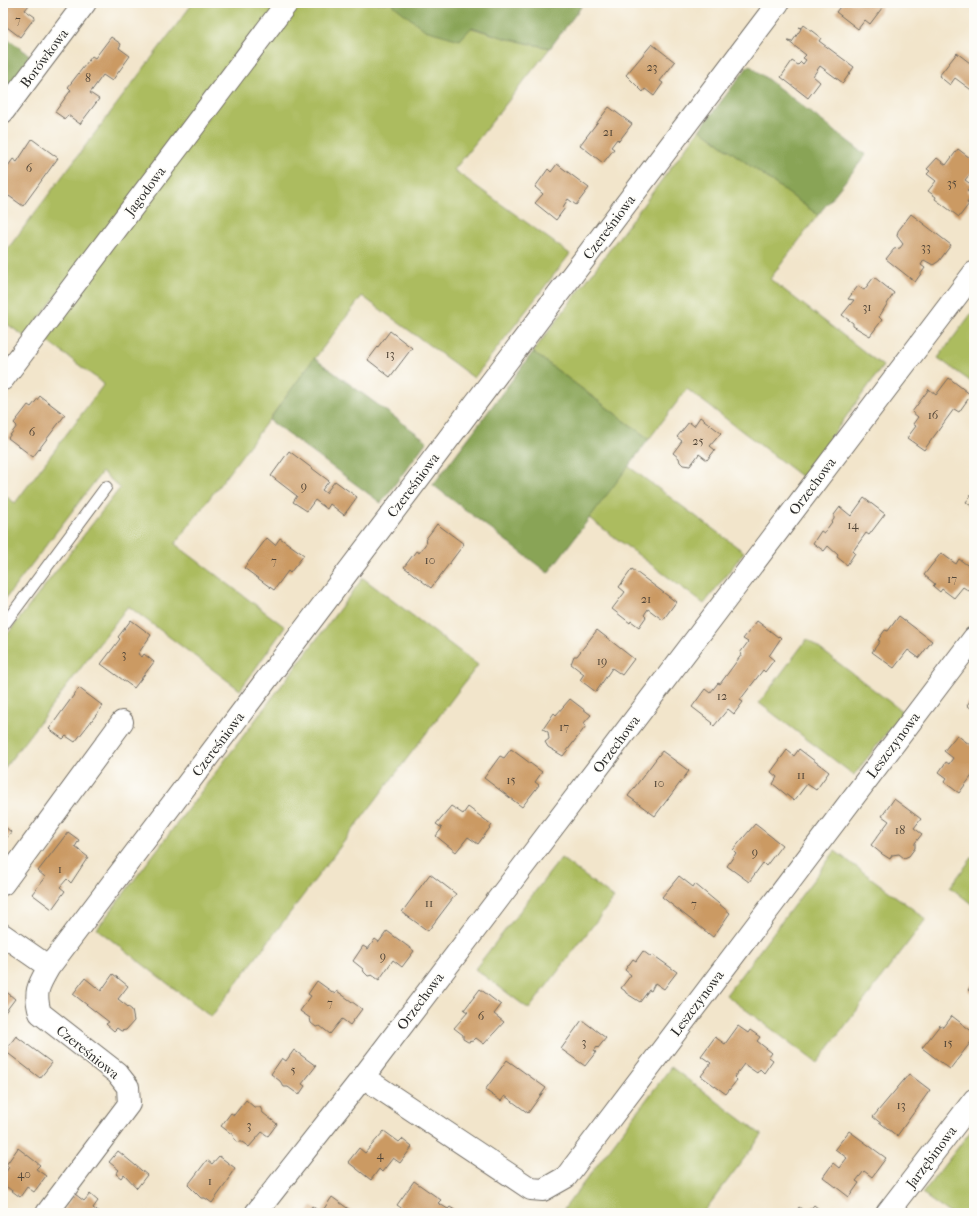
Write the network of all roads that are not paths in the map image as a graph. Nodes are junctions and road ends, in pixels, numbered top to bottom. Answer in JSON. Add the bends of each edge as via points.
{"nodes":[{"id":1,"x":85,"y":3,"type":"edge"},
{"id":2,"x":287,"y":3,"type":"edge"},
{"id":3,"x":778,"y":3,"type":"edge"},
{"id":4,"x":3,"y":112,"type":"edge"},
{"id":5,"x":974,"y":273,"type":"edge"},
{"id":6,"x":3,"y":379,"type":"edge"},
{"id":7,"x":106,"y":487,"type":"dead end"},
{"id":8,"x":3,"y":626,"type":"edge"},
{"id":9,"x":974,"y":638,"type":"edge"},
{"id":10,"x":122,"y":722,"type":"dead end"},
{"id":11,"x":3,"y":884,"type":"edge"},
{"id":12,"x":3,"y":935,"type":"edge"},
{"id":13,"x":49,"y":967,"type":"junction"},
{"id":14,"x":363,"y":1077,"type":"junction"},
{"id":15,"x":974,"y":1100,"type":"edge"},
{"id":16,"x":47,"y":1213,"type":"edge"},
{"id":17,"x":256,"y":1213,"type":"edge"},
{"id":18,"x":888,"y":1213,"type":"edge"}],
"edges":[{"from":1,"to":4,"type":"street","name":"Borówkowa"},
{"from":2,"to":6,"type":"street","name":"Jagodowa"},
{"from":3,"to":13,"type":"street","name":"Czereśniowa"},
{"from":5,"to":14,"type":"street","name":"Orzechowa"},
{"from":7,"to":8,"type":"lane"},
{"from":9,"to":14,"type":"street","name":"Leszczynowa","via":[[566,1177],[543,1190],[531,1189]]},
{"from":10,"to":11,"type":"street"},
{"from":12,"to":13,"type":"street"},
{"from":13,"to":16,"type":"street","name":"Czereśniowa","via":[[37,989],[36,1000],[40,1013],[117,1073],[128,1087],[129,1104]]},
{"from":14,"to":17,"type":"street","name":"Orzechowa"},
{"from":15,"to":18,"type":"street","name":"Jarzębinowa"}]}
